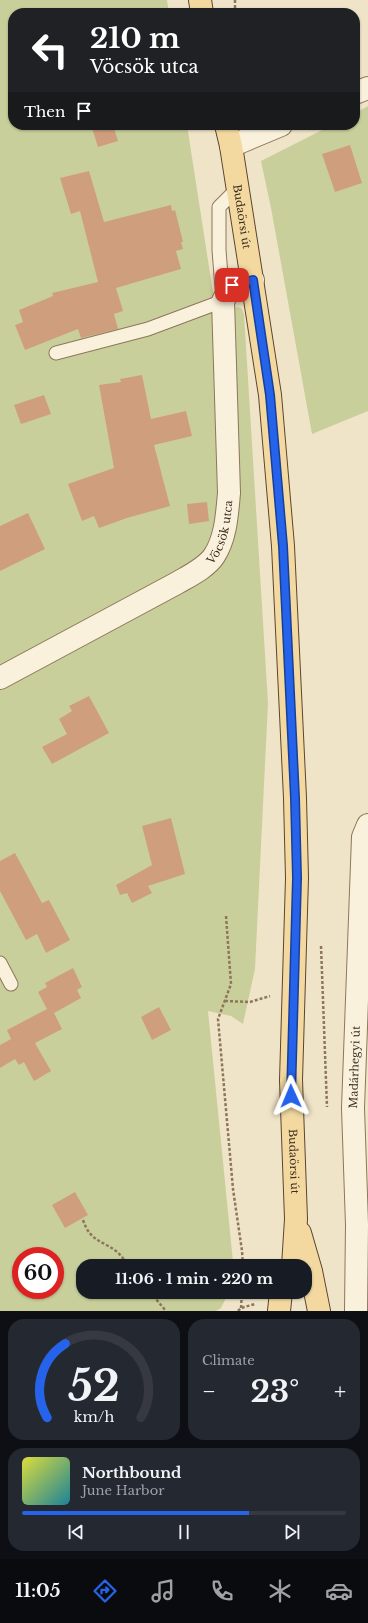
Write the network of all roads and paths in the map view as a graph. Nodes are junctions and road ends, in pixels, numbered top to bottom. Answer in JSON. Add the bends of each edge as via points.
{"nodes":[{"id":1,"x":227,"y":130,"type":"edge"},
{"id":2,"x":269,"y":130,"type":"edge"},
{"id":3,"x":231,"y":146,"type":"junction"},
{"id":4,"x":237,"y":189,"type":"junction"},
{"id":5,"x":253,"y":280,"type":"junction"},
{"id":6,"x":223,"y":302,"type":"junction"},
{"id":7,"x":56,"y":353,"type":"dead end"},
{"id":8,"x":0,"y":678,"type":"edge"},
{"id":9,"x":368,"y":825,"type":"edge"},
{"id":10,"x":226,"y":916,"type":"dead end"},
{"id":11,"x":0,"y":963,"type":"edge"},
{"id":12,"x":11,"y":984,"type":"dead end"},
{"id":13,"x":294,"y":989,"type":"junction"},
{"id":14,"x":225,"y":1001,"type":"junction"},
{"id":15,"x":296,"y":1219,"type":"junction"},
{"id":16,"x":363,"y":1219,"type":"edge"},
{"id":17,"x":83,"y":1220,"type":"dead end"},
{"id":18,"x":123,"y":1259,"type":"edge"},
{"id":19,"x":243,"y":1259,"type":"edge"},
{"id":20,"x":287,"y":1259,"type":"edge"},
{"id":21,"x":293,"y":1259,"type":"edge"},
{"id":22,"x":156,"y":1299,"type":"edge"},
{"id":23,"x":242,"y":1299,"type":"edge"},
{"id":24,"x":280,"y":1299,"type":"edge"},
{"id":25,"x":292,"y":1299,"type":"edge"},
{"id":26,"x":241,"y":1308,"type":"dead end"},
{"id":27,"x":166,"y":1311,"type":"edge"},
{"id":28,"x":279,"y":1311,"type":"edge"},
{"id":29,"x":293,"y":1311,"type":"edge"},
{"id":30,"x":319,"y":1311,"type":"edge"},
{"id":31,"x":356,"y":1311,"type":"edge"}],
"edges":[{"from":1,"to":3,"type":"main road","name":"Budaörsi út"},
{"from":2,"to":3,"type":"street"},
{"from":3,"to":4,"type":"main road","name":"Budaörsi út"},
{"from":4,"to":5,"type":"main road","name":"Budaörsi út"},
{"from":4,"to":6,"type":"lane","via":[[219,207]]},
{"from":5,"to":6,"type":"street","via":[[232,285]]},
{"from":5,"to":13,"type":"main road","name":"Budaörsi út","via":[[270,395],[283,546],[297,878]]},
{"from":6,"to":7,"type":"lane","via":[[148,329]]},
{"from":6,"to":8,"type":"street","name":"Vöcsök utca","via":[[229,493],[226,522],[214,557],[200,570]]},
{"from":9,"to":16,"type":"street","name":"Madárhegyi út","via":[[363,837],[353,1108]]},
{"from":10,"to":14,"type":"path","via":[[231,984]]},
{"from":11,"to":12,"type":"lane"},
{"from":13,"to":14,"type":"path","via":[[250,1002]]},
{"from":13,"to":15,"type":"main road","name":"Budaörsi út","via":[[291,1080]]},
{"from":14,"to":19,"type":"path","via":[[218,1019],[233,1189]]},
{"from":15,"to":20,"type":"main road"},
{"from":15,"to":21,"type":"main road","name":"Budaörsi út"},
{"from":15,"to":30,"type":"main road","name":"Budaörsi út"},
{"from":16,"to":31,"type":"street","name":"Madárhegyi út"},
{"from":17,"to":18,"type":"path","via":[[86,1230],[93,1238],[117,1252]]},
{"from":22,"to":27,"type":"path"},
{"from":23,"to":26,"type":"path"},
{"from":24,"to":28,"type":"main road"},
{"from":25,"to":29,"type":"main road"}]}
